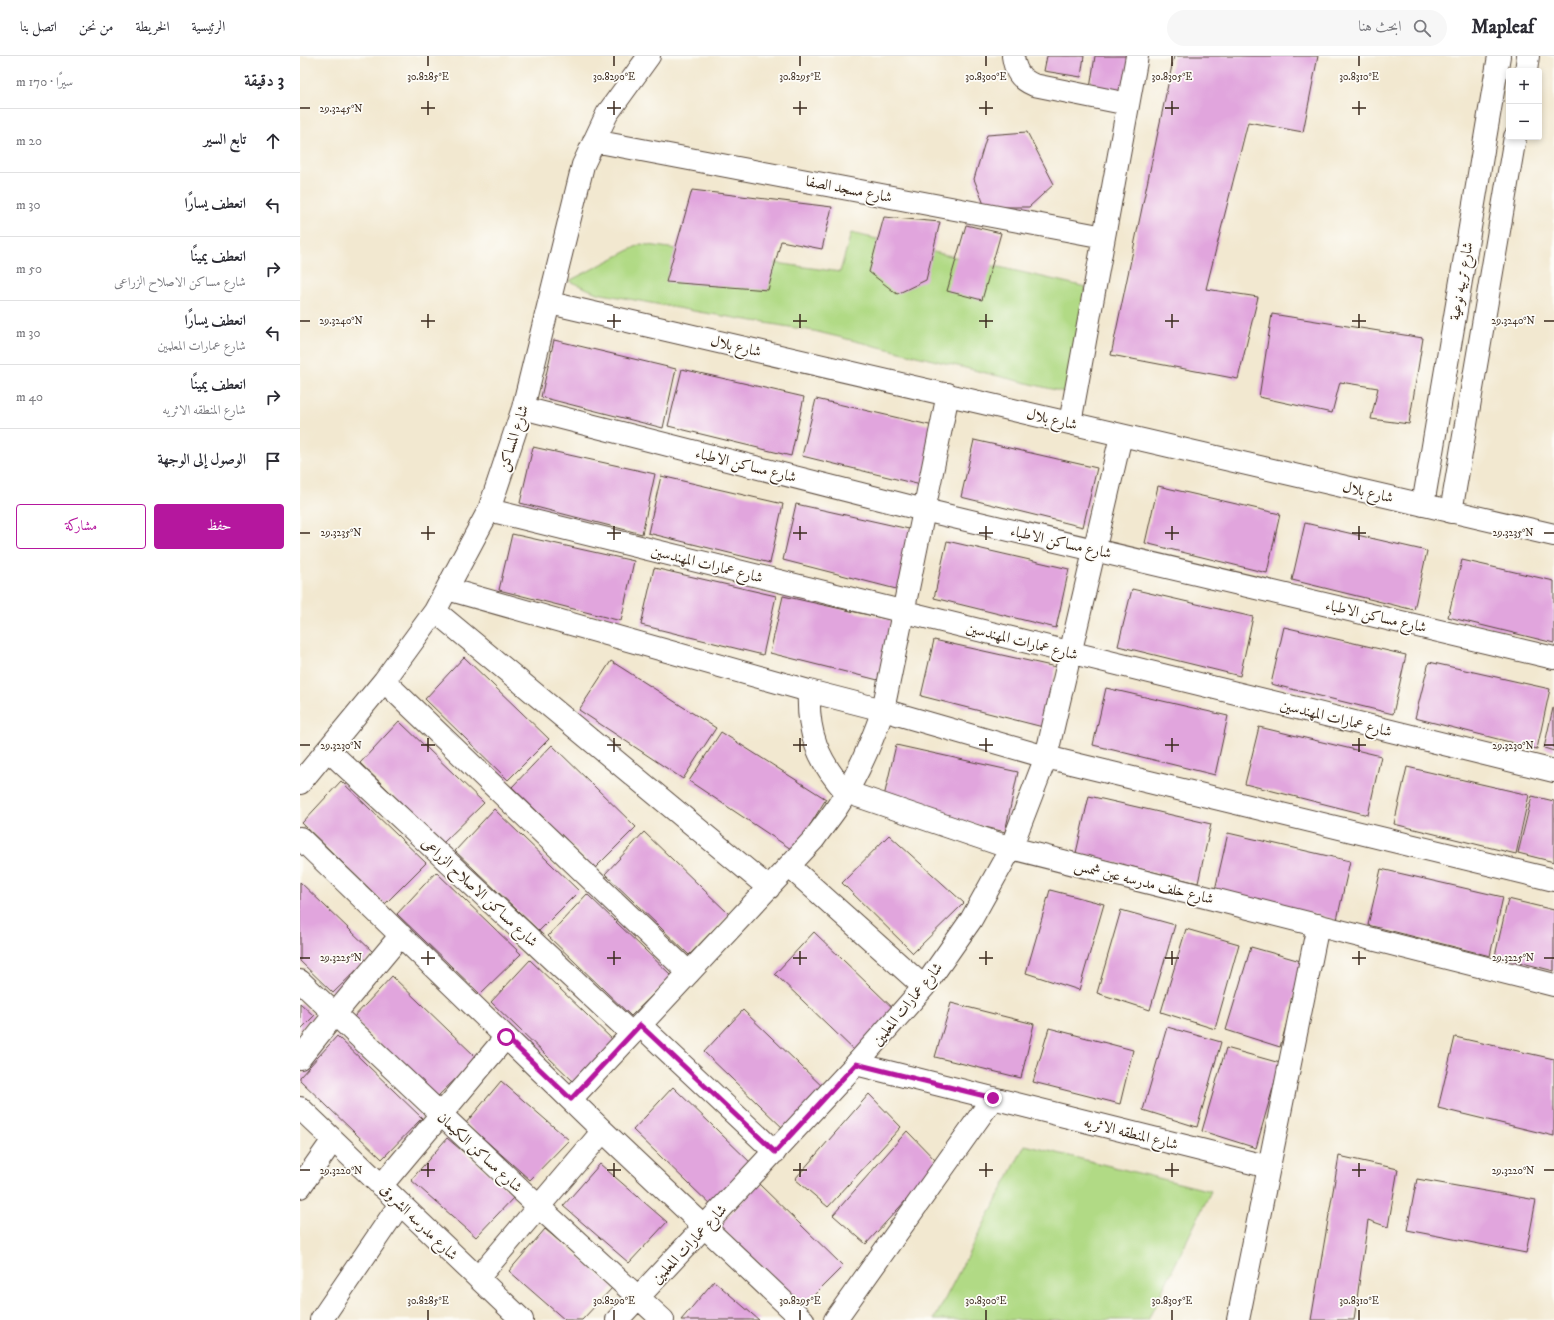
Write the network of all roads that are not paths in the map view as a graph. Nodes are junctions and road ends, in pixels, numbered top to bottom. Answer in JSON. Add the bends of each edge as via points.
{"nodes":[{"id":1,"x":649,"y":56,"type":"edge"},
{"id":2,"x":1013,"y":56,"type":"edge"},
{"id":3,"x":1137,"y":56,"type":"edge"},
{"id":4,"x":1499,"y":56,"type":"edge"},
{"id":5,"x":1528,"y":56,"type":"edge"},
{"id":6,"x":1526,"y":68,"type":"edge"},
{"id":7,"x":1128,"y":104,"type":"junction"},
{"id":8,"x":1514,"y":140,"type":"edge"},
{"id":9,"x":594,"y":141,"type":"junction"},
{"id":10,"x":1104,"y":237,"type":"junction"},
{"id":11,"x":550,"y":303,"type":"junction"},
{"id":12,"x":948,"y":394,"type":"junction"},
{"id":13,"x":523,"y":408,"type":"junction"},
{"id":14,"x":1070,"y":423,"type":"junction"},
{"id":15,"x":1122,"y":436,"type":"junction"},
{"id":16,"x":1423,"y":505,"type":"junction"},
{"id":17,"x":489,"y":510,"type":"junction"},
{"id":18,"x":924,"y":510,"type":"junction"},
{"id":19,"x":1451,"y":512,"type":"junction"},
{"id":20,"x":1554,"y":536,"type":"edge"},
{"id":21,"x":1095,"y":550,"type":"junction"},
{"id":22,"x":447,"y":589,"type":"junction"},
{"id":23,"x":435,"y":611,"type":"junction"},
{"id":24,"x":903,"y":612,"type":"junction"},
{"id":25,"x":1070,"y":653,"type":"junction"},
{"id":26,"x":1554,"y":658,"type":"edge"},
{"id":27,"x":384,"y":681,"type":"junction"},
{"id":28,"x":809,"y":690,"type":"junction"},
{"id":29,"x":883,"y":710,"type":"junction"},
{"id":30,"x":328,"y":750,"type":"junction"},
{"id":31,"x":1046,"y":757,"type":"junction"},
{"id":32,"x":1554,"y":771,"type":"edge"},
{"id":33,"x":300,"y":783,"type":"edge"},
{"id":34,"x":846,"y":792,"type":"junction"},
{"id":35,"x":300,"y":838,"type":"edge"},
{"id":36,"x":1011,"y":848,"type":"junction"},
{"id":37,"x":789,"y":866,"type":"junction"},
{"id":38,"x":1554,"y":880,"type":"edge"},
{"id":39,"x":769,"y":888,"type":"junction"},
{"id":40,"x":1318,"y":925,"type":"junction"},
{"id":41,"x":401,"y":935,"type":"junction"},
{"id":42,"x":688,"y":973,"type":"junction"},
{"id":43,"x":300,"y":981,"type":"edge"},
{"id":44,"x":1554,"y":985,"type":"edge"},
{"id":45,"x":924,"y":987,"type":"junction"},
{"id":46,"x":334,"y":1014,"type":"junction"},
{"id":47,"x":636,"y":1030,"type":"junction"},
{"id":48,"x":506,"y":1037,"type":"junction"},
{"id":49,"x":300,"y":1058,"type":"edge"},
{"id":50,"x":856,"y":1064,"type":"junction"},
{"id":51,"x":993,"y":1098,"type":"junction"},
{"id":52,"x":571,"y":1099,"type":"junction"},
{"id":53,"x":300,"y":1108,"type":"edge"},
{"id":54,"x":441,"y":1115,"type":"junction"},
{"id":55,"x":603,"y":1132,"type":"junction"},
{"id":56,"x":333,"y":1140,"type":"junction"},
{"id":57,"x":775,"y":1152,"type":"junction"},
{"id":58,"x":1269,"y":1167,"type":"junction"},
{"id":59,"x":381,"y":1186,"type":"junction"},
{"id":60,"x":300,"y":1187,"type":"edge"},
{"id":61,"x":400,"y":1204,"type":"junction"},
{"id":62,"x":538,"y":1207,"type":"junction"},
{"id":63,"x":704,"y":1228,"type":"junction"},
{"id":64,"x":478,"y":1278,"type":"junction"},
{"id":65,"x":639,"y":1297,"type":"junction"},
{"id":66,"x":321,"y":1320,"type":"edge"},
{"id":67,"x":522,"y":1320,"type":"edge"},
{"id":68,"x":617,"y":1320,"type":"edge"},
{"id":69,"x":663,"y":1320,"type":"edge"},
{"id":70,"x":803,"y":1320,"type":"edge"},
{"id":71,"x":835,"y":1320,"type":"edge"},
{"id":72,"x":1238,"y":1320,"type":"edge"}],
"edges":[{"from":1,"to":9,"type":"street","name":"شارع المساكن","via":[[607,114]]},
{"from":2,"to":7,"type":"street","via":[[1016,70],[1021,77],[1034,85]]},
{"from":3,"to":7,"type":"street"},
{"from":4,"to":16,"type":"street","name":"شارع تربيه نوعية"},
{"from":5,"to":6,"type":"street"},
{"from":7,"to":10,"type":"street"},
{"from":8,"to":19,"type":"street","name":"شارع تربيه نوعية"},
{"from":9,"to":10,"type":"street","name":"شارع مسجد الصفا"},
{"from":9,"to":11,"type":"street","name":"شارع المساكن","via":[[583,166]]},
{"from":10,"to":14,"type":"street"},
{"from":11,"to":12,"type":"street","name":"شارع بلال"},
{"from":11,"to":13,"type":"street","name":"شارع المساكن"},
{"from":12,"to":14,"type":"street","name":"شارع بلال"},
{"from":12,"to":18,"type":"street"},
{"from":13,"to":17,"type":"street","name":"شارع المساكن"},
{"from":13,"to":18,"type":"street","name":"شارع مساكن الاطباء"},
{"from":14,"to":15,"type":"street","name":"شارع بلال"},
{"from":15,"to":16,"type":"street","name":"شارع بلال"},
{"from":15,"to":21,"type":"street","name":"شارع عمارات المعلمين"},
{"from":16,"to":19,"type":"street","name":"شارع بلال"},
{"from":17,"to":22,"type":"street","name":"شارع المساكن"},
{"from":17,"to":24,"type":"street","name":"شارع عمارات المهندسين"},
{"from":18,"to":21,"type":"street","name":"شارع مساكن الاطباء"},
{"from":18,"to":24,"type":"street"},
{"from":19,"to":20,"type":"street","name":"شارع بلال"},
{"from":21,"to":25,"type":"street","name":"شارع عمارات المعلمين"},
{"from":21,"to":26,"type":"street","name":"شارع مساكن الاطباء"},
{"from":22,"to":23,"type":"street","name":"شارع المساكن"},
{"from":22,"to":28,"type":"street"},
{"from":23,"to":27,"type":"street","name":"شارع المساكن"},
{"from":23,"to":39,"type":"street"},
{"from":24,"to":25,"type":"street","name":"شارع عمارات المهندسين"},
{"from":24,"to":29,"type":"street"},
{"from":25,"to":31,"type":"street","name":"شارع عمارات المعلمين"},
{"from":25,"to":32,"type":"street","name":"شارع عمارات المهندسين"},
{"from":27,"to":30,"type":"street","name":"شارع المساكن"},
{"from":27,"to":42,"type":"street"},
{"from":28,"to":29,"type":"street"},
{"from":28,"to":34,"type":"street","name":"شارع خلف مدرسه عين شمس","via":[[808,709],[816,747],[834,779]]},
{"from":29,"to":31,"type":"street"},
{"from":29,"to":34,"type":"street","via":[[871,744]]},
{"from":30,"to":33,"type":"street","name":"شارع المساكن"},
{"from":30,"to":47,"type":"street","name":"شارع مساكن الاصلاح الزراعى"},
{"from":31,"to":36,"type":"street","name":"شارع عمارات المعلمين"},
{"from":31,"to":38,"type":"street"},
{"from":34,"to":36,"type":"street","name":"شارع خلف مدرسه عين شمس"},
{"from":34,"to":37,"type":"street","via":[[814,839]]},
{"from":35,"to":41,"type":"street"},
{"from":36,"to":40,"type":"street","name":"شارع خلف مدرسه عين شمس"},
{"from":36,"to":45,"type":"street","name":"شارع عمارات المعلمين","via":[[972,920]]},
{"from":37,"to":39,"type":"street"},
{"from":37,"to":45,"type":"street"},
{"from":39,"to":42,"type":"street"},
{"from":40,"to":44,"type":"street","name":"شارع خلف مدرسه عين شمس"},
{"from":40,"to":58,"type":"street"},
{"from":41,"to":46,"type":"street"},
{"from":41,"to":48,"type":"street"},
{"from":42,"to":47,"type":"street"},
{"from":43,"to":46,"type":"street","name":"شارع مساكن الكيمان"},
{"from":45,"to":50,"type":"street","name":"شارع عمارات المعلمين"},
{"from":46,"to":49,"type":"street"},
{"from":46,"to":54,"type":"street","name":"شارع مساكن الكيمان"},
{"from":47,"to":52,"type":"street"},
{"from":47,"to":57,"type":"street","name":"شارع مساكن الاصلاح الزراعى"},
{"from":48,"to":52,"type":"street"},
{"from":48,"to":54,"type":"street"},
{"from":50,"to":51,"type":"street","name":"شارع المنطقه الاثريه"},
{"from":50,"to":57,"type":"street","name":"شارع عمارات المعلمين"},
{"from":51,"to":58,"type":"street","name":"شارع المنطقه الاثريه"},
{"from":51,"to":71,"type":"street"},
{"from":52,"to":55,"type":"street"},
{"from":53,"to":56,"type":"street","name":"شارع مدرسه الشروق"},
{"from":54,"to":59,"type":"street"},
{"from":54,"to":62,"type":"street","name":"شارع مساكن الكيمان"},
{"from":55,"to":62,"type":"street"},
{"from":55,"to":63,"type":"street"},
{"from":56,"to":59,"type":"street","name":"شارع مدرسه الشروق"},
{"from":56,"to":60,"type":"street"},
{"from":57,"to":63,"type":"street","name":"شارع عمارات المعلمين"},
{"from":58,"to":72,"type":"street"},
{"from":59,"to":61,"type":"street","name":"شارع مدرسه الشروق"},
{"from":61,"to":64,"type":"street","name":"شارع مدرسه الشروق"},
{"from":61,"to":66,"type":"street"},
{"from":62,"to":64,"type":"street"},
{"from":62,"to":65,"type":"street","name":"شارع مساكن الكيمان"},
{"from":63,"to":65,"type":"street","name":"شارع عمارات المعلمين"},
{"from":63,"to":70,"type":"street"},
{"from":64,"to":67,"type":"street","name":"شارع مدرسه الشروق"},
{"from":65,"to":68,"type":"street","name":"شارع عمارات المعلمين"},
{"from":65,"to":69,"type":"street","name":"شارع مساكن الكيمان"}]}
